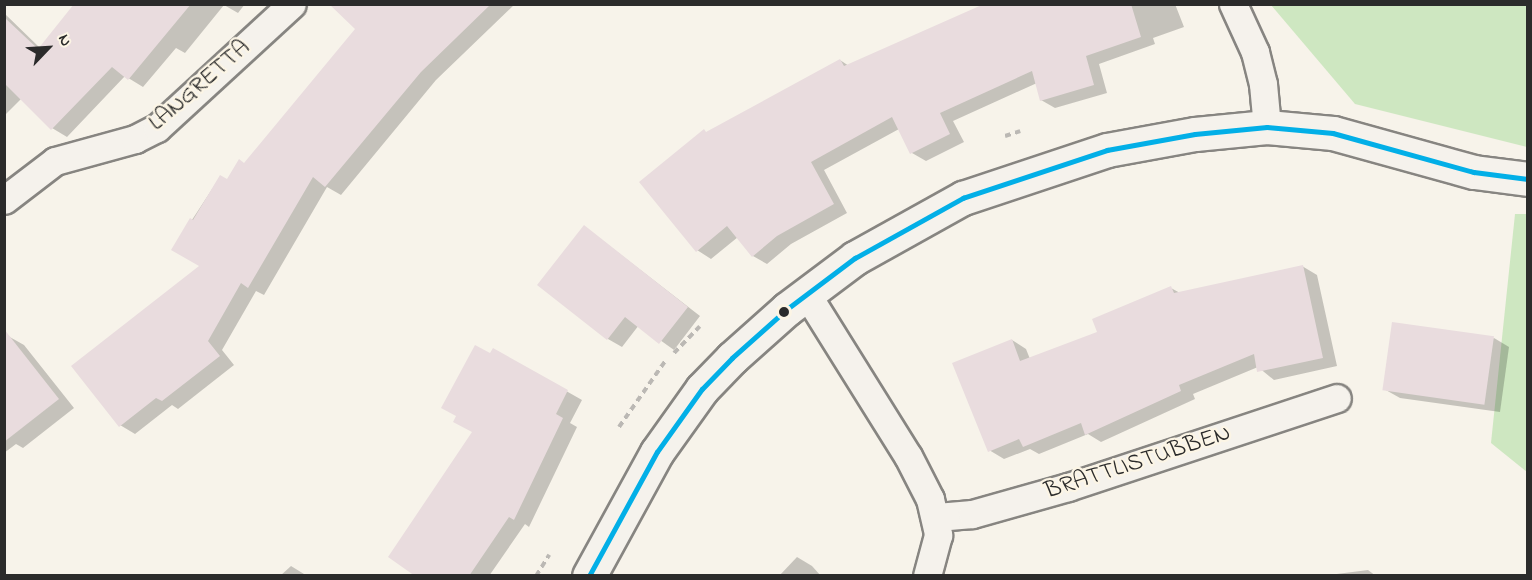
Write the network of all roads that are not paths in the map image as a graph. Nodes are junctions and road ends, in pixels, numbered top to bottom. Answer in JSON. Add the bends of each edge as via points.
{"nodes":[{"id":1,"x":292,"y":4,"type":"edge"},
{"id":2,"x":1233,"y":4,"type":"edge"},
{"id":3,"x":1267,"y":127,"type":"junction"},
{"id":4,"x":1527,"y":179,"type":"edge"},
{"id":5,"x":4,"y":200,"type":"edge"},
{"id":6,"x":806,"y":293,"type":"junction"},
{"id":7,"x":1337,"y":398,"type":"dead end"},
{"id":8,"x":936,"y":517,"type":"junction"},
{"id":9,"x":589,"y":576,"type":"edge"},
{"id":10,"x":927,"y":576,"type":"edge"}],
"edges":[{"from":1,"to":5,"type":"lane","name":"LANGRETTA","via":[[157,128],[135,140],[55,161]]},
{"from":2,"to":3,"type":"lane","via":[[1255,52]]},
{"from":3,"to":4,"type":"street","via":[[1333,133],[1464,169]]},
{"from":3,"to":6,"type":"street","via":[[1195,134],[1107,150],[999,184],[921,218]]},
{"from":6,"to":8,"type":"lane","via":[[908,456]]},
{"from":6,"to":9,"type":"street","via":[[702,389],[657,452]]},
{"from":7,"to":8,"type":"lane","name":"BRATTLISTUBBEN","via":[[1068,487],[972,514]]},
{"from":8,"to":10,"type":"lane","via":[[938,535]]}]}
